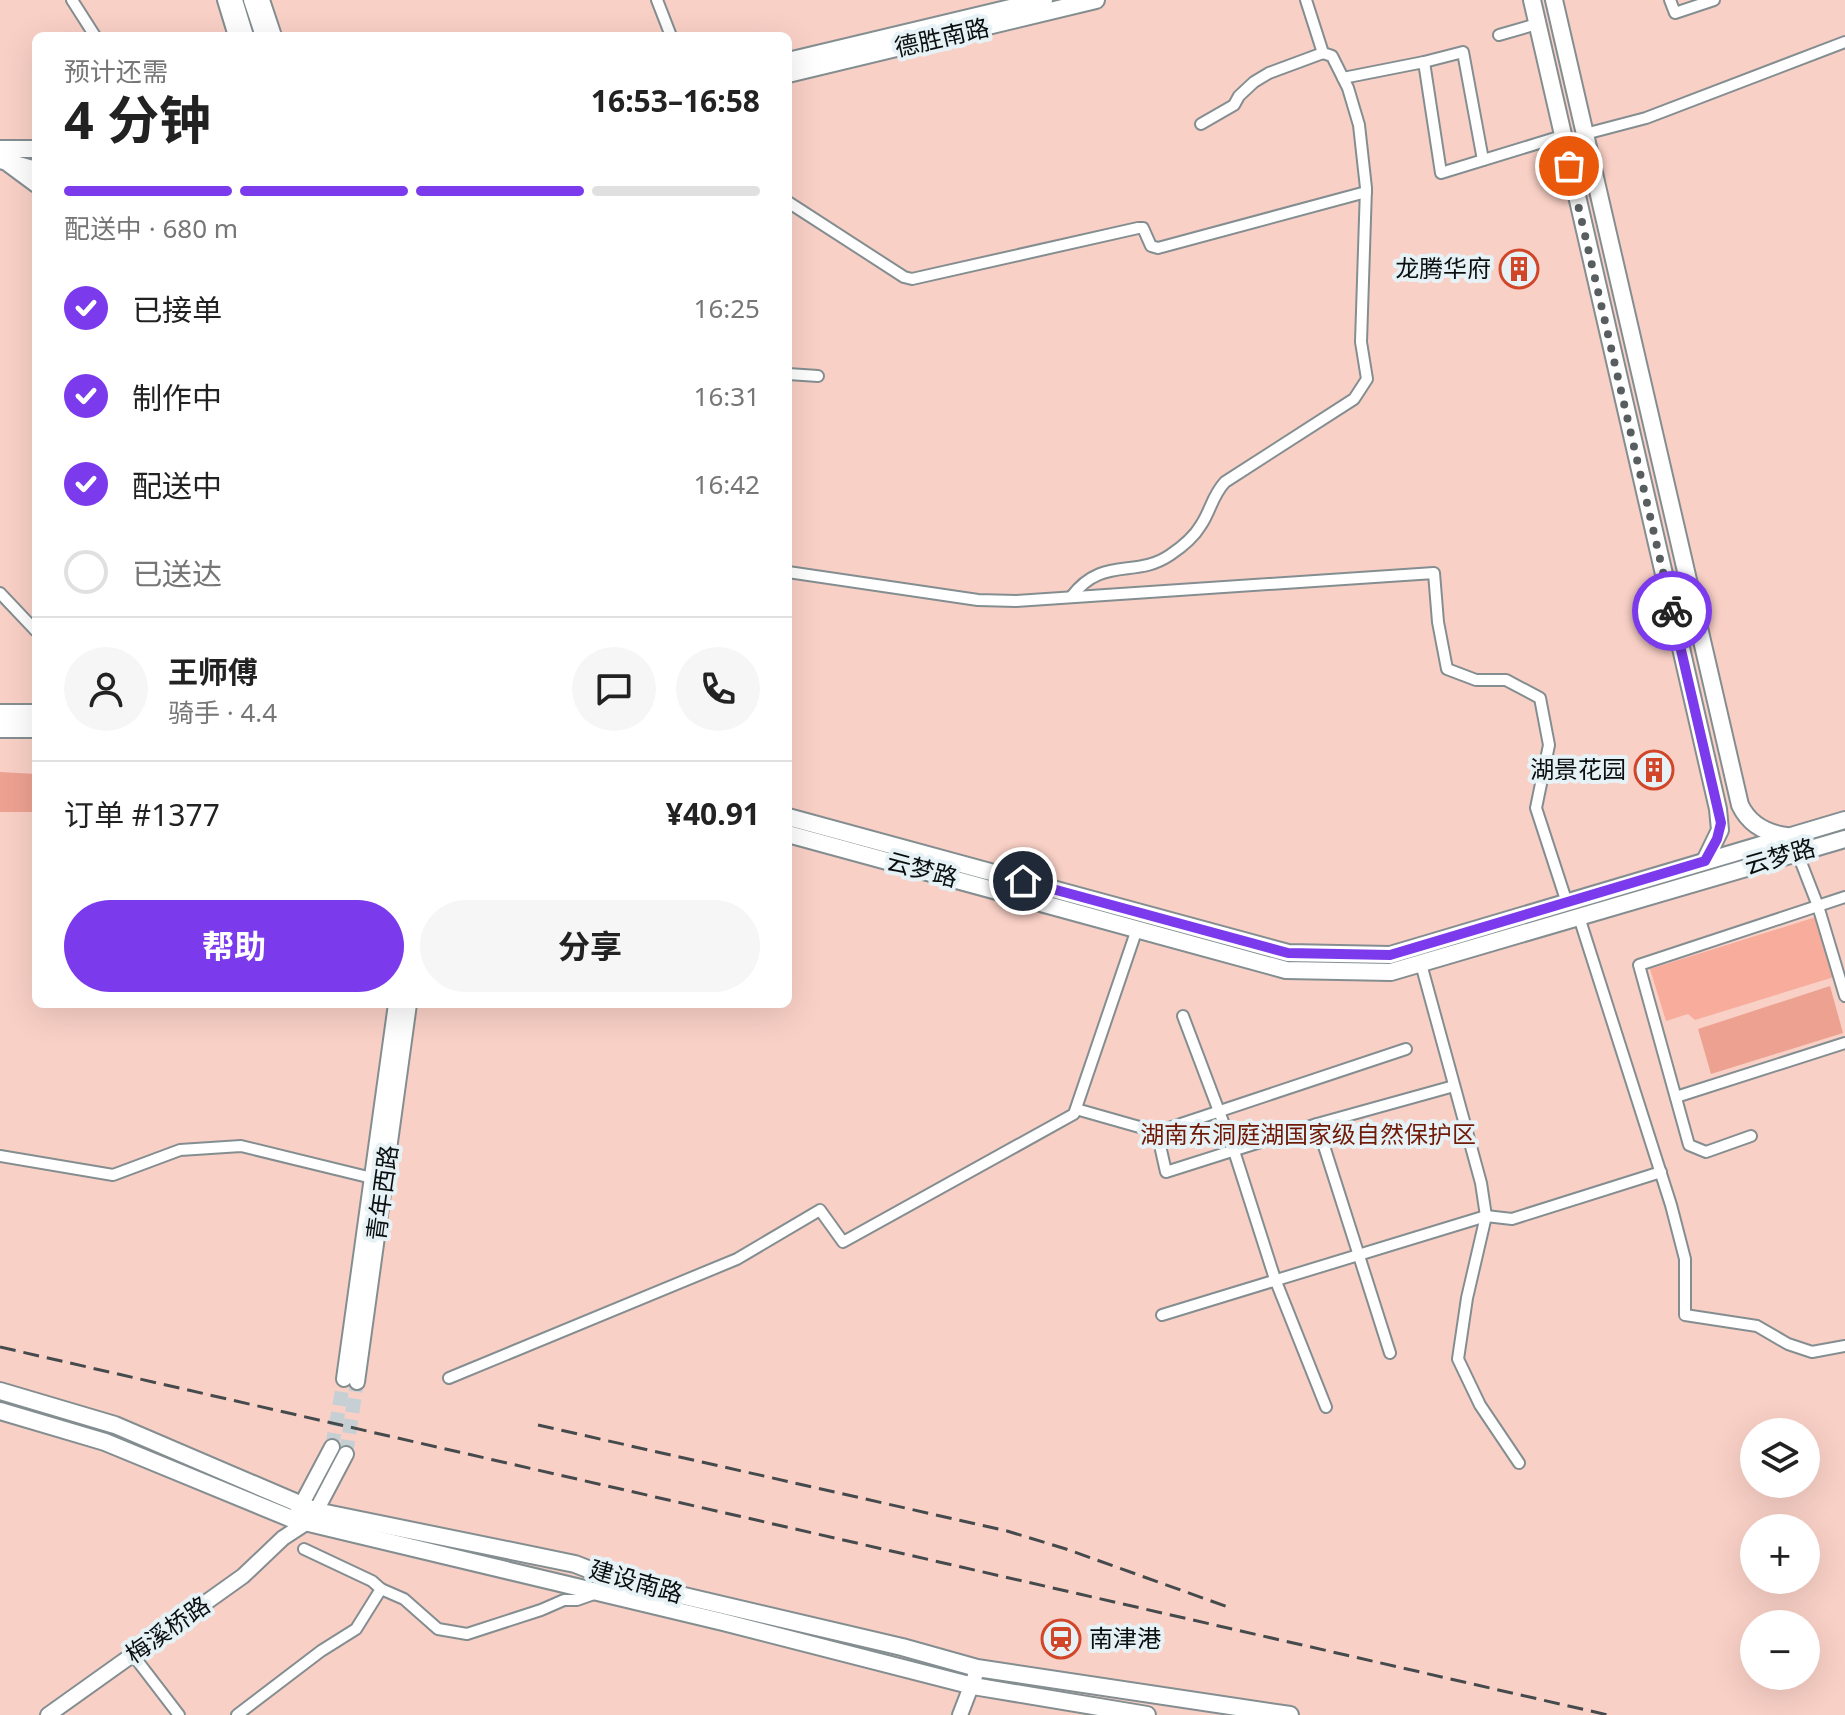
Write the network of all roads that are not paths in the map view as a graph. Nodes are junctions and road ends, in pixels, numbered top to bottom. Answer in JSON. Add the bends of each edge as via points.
{"nodes":[{"id":1,"x":72,"y":0,"type":"edge"},
{"id":2,"x":225,"y":0,"type":"edge"},
{"id":3,"x":235,"y":0,"type":"edge"},
{"id":4,"x":251,"y":0,"type":"edge"},
{"id":5,"x":262,"y":0,"type":"edge"},
{"id":6,"x":657,"y":0,"type":"edge"},
{"id":7,"x":1044,"y":0,"type":"edge"},
{"id":8,"x":1096,"y":0,"type":"edge"},
{"id":9,"x":1306,"y":0,"type":"edge"},
{"id":10,"x":1532,"y":0,"type":"edge"},
{"id":11,"x":1554,"y":0,"type":"edge"},
{"id":12,"x":1670,"y":0,"type":"edge"},
{"id":13,"x":1714,"y":0,"type":"edge"},
{"id":14,"x":1537,"y":24,"type":"junction"},
{"id":15,"x":92,"y":32,"type":"edge"},
{"id":16,"x":235,"y":32,"type":"edge"},
{"id":17,"x":245,"y":32,"type":"edge"},
{"id":18,"x":262,"y":32,"type":"edge"},
{"id":19,"x":273,"y":32,"type":"edge"},
{"id":20,"x":669,"y":32,"type":"edge"},
{"id":21,"x":1499,"y":35,"type":"dead end"},
{"id":22,"x":1845,"y":42,"type":"edge"},
{"id":23,"x":1470,"y":45,"type":"dead end"},
{"id":24,"x":1323,"y":53,"type":"junction"},
{"id":25,"x":792,"y":60,"type":"edge"},
{"id":26,"x":1424,"y":62,"type":"junction"},
{"id":27,"x":792,"y":73,"type":"edge"},
{"id":28,"x":1343,"y":78,"type":"junction"},
{"id":29,"x":1201,"y":124,"type":"dead end"},
{"id":30,"x":1585,"y":134,"type":"junction"},
{"id":31,"x":1562,"y":136,"type":"junction"},
{"id":32,"x":32,"y":150,"type":"edge"},
{"id":33,"x":1,"y":157,"type":"edge"},
{"id":34,"x":1483,"y":160,"type":"junction"},
{"id":35,"x":32,"y":169,"type":"edge"},
{"id":36,"x":32,"y":182,"type":"edge"},
{"id":37,"x":1366,"y":192,"type":"junction"},
{"id":38,"x":792,"y":205,"type":"edge"},
{"id":39,"x":792,"y":374,"type":"edge"},
{"id":40,"x":818,"y":376,"type":"dead end"},
{"id":41,"x":792,"y":573,"type":"edge"},
{"id":42,"x":0,"y":593,"type":"edge"},
{"id":43,"x":1071,"y":597,"type":"junction"},
{"id":44,"x":32,"y":627,"type":"edge"},
{"id":45,"x":0,"y":713,"type":"edge"},
{"id":46,"x":32,"y":713,"type":"edge"},
{"id":47,"x":0,"y":729,"type":"edge"},
{"id":48,"x":32,"y":729,"type":"edge"},
{"id":49,"x":792,"y":818,"type":"edge"},
{"id":50,"x":1845,"y":820,"type":"edge"},
{"id":51,"x":792,"y":835,"type":"edge"},
{"id":52,"x":1787,"y":836,"type":"junction"},
{"id":53,"x":1845,"y":839,"type":"edge"},
{"id":54,"x":1797,"y":852,"type":"junction"},
{"id":55,"x":1705,"y":861,"type":"junction"},
{"id":56,"x":1845,"y":897,"type":"edge"},
{"id":57,"x":1567,"y":903,"type":"junction"},
{"id":58,"x":1818,"y":906,"type":"junction"},
{"id":59,"x":1579,"y":917,"type":"junction"},
{"id":60,"x":1137,"y":929,"type":"junction"},
{"id":61,"x":1421,"y":964,"type":"junction"},
{"id":62,"x":1845,"y":996,"type":"edge"},
{"id":63,"x":395,"y":1008,"type":"edge"},
{"id":64,"x":408,"y":1008,"type":"edge"},
{"id":65,"x":1183,"y":1016,"type":"dead end"},
{"id":66,"x":1845,"y":1043,"type":"edge"},
{"id":67,"x":1406,"y":1049,"type":"dead end"},
{"id":68,"x":1454,"y":1086,"type":"junction"},
{"id":69,"x":1676,"y":1097,"type":"junction"},
{"id":70,"x":1076,"y":1109,"type":"junction"},
{"id":71,"x":1218,"y":1111,"type":"junction"},
{"id":72,"x":1317,"y":1124,"type":"junction"},
{"id":73,"x":1157,"y":1132,"type":"junction"},
{"id":74,"x":1751,"y":1136,"type":"dead end"},
{"id":75,"x":1234,"y":1151,"type":"junction"},
{"id":76,"x":0,"y":1156,"type":"edge"},
{"id":77,"x":1661,"y":1172,"type":"junction"},
{"id":78,"x":372,"y":1178,"type":"junction"},
{"id":79,"x":1486,"y":1216,"type":"junction"},
{"id":80,"x":1357,"y":1253,"type":"junction"},
{"id":81,"x":1275,"y":1279,"type":"junction"},
{"id":82,"x":1162,"y":1315,"type":"dead end"},
{"id":83,"x":1845,"y":1346,"type":"edge"},
{"id":84,"x":1390,"y":1353,"type":"dead end"},
{"id":85,"x":449,"y":1378,"type":"dead end"},
{"id":86,"x":0,"y":1391,"type":"edge"},
{"id":87,"x":1326,"y":1407,"type":"dead end"},
{"id":88,"x":0,"y":1411,"type":"edge"},
{"id":89,"x":332,"y":1447,"type":"tunnel mouth"},
{"id":90,"x":346,"y":1454,"type":"tunnel mouth"},
{"id":91,"x":1519,"y":1463,"type":"dead end"},
{"id":92,"x":304,"y":1515,"type":"junction"},
{"id":93,"x":304,"y":1549,"type":"dead end"},
{"id":94,"x":381,"y":1589,"type":"junction"},
{"id":95,"x":599,"y":1593,"type":"junction"},
{"id":96,"x":133,"y":1655,"type":"junction"},
{"id":97,"x":977,"y":1668,"type":"junction"},
{"id":98,"x":973,"y":1686,"type":"junction"},
{"id":99,"x":48,"y":1715,"type":"edge"},
{"id":100,"x":179,"y":1715,"type":"edge"},
{"id":101,"x":237,"y":1715,"type":"edge"},
{"id":102,"x":960,"y":1715,"type":"edge"},
{"id":103,"x":1147,"y":1715,"type":"edge"},
{"id":104,"x":1290,"y":1715,"type":"edge"}],
"edges":[{"from":1,"to":15,"type":"street"},
{"from":2,"to":16,"type":"main road"},
{"from":3,"to":17,"type":"main road"},
{"from":4,"to":18,"type":"main road"},
{"from":5,"to":19,"type":"main road"},
{"from":6,"to":20,"type":"street"},
{"from":7,"to":25,"type":"main road","name":"德胜南路"},
{"from":8,"to":27,"type":"main road","name":"德胜南路"},
{"from":9,"to":24,"type":"street"},
{"from":10,"to":14,"type":"main road"},
{"from":11,"to":30,"type":"main road"},
{"from":12,"to":13,"type":"street","via":[[1675,13]]},
{"from":14,"to":21,"type":"street"},
{"from":14,"to":31,"type":"main road"},
{"from":22,"to":30,"type":"street","via":[[1646,118]]},
{"from":23,"to":28,"type":"street"},
{"from":24,"to":28,"type":"street","via":[[1332,56]]},
{"from":24,"to":29,"type":"street","via":[[1261,77],[1234,105]]},
{"from":26,"to":28,"type":"street"},
{"from":26,"to":34,"type":"street","via":[[1463,52]]},
{"from":26,"to":34,"type":"street","via":[[1441,173]]},
{"from":28,"to":37,"type":"street","via":[[1359,125]]},
{"from":30,"to":52,"type":"main road","via":[[1740,805],[1754,824]]},
{"from":31,"to":34,"type":"street"},
{"from":31,"to":55,"type":"main road","via":[[1718,809],[1720,830]]},
{"from":32,"to":33,"type":"main road"},
{"from":33,"to":35,"type":"main road"},
{"from":33,"to":36,"type":"main road"},
{"from":37,"to":38,"type":"street","via":[[1158,248],[1138,228],[912,279]]},
{"from":37,"to":43,"type":"street","via":[[1363,389],[1225,482],[1202,524],[1172,553],[1160,561],[1095,574]]},
{"from":39,"to":40,"type":"street"},
{"from":41,"to":43,"type":"street","via":[[978,600]]},
{"from":42,"to":44,"type":"street"},
{"from":43,"to":57,"type":"street","via":[[1434,573],[1447,669],[1476,680],[1506,680],[1540,698],[1549,745],[1536,808]]},
{"from":45,"to":46,"type":"main road"},
{"from":47,"to":48,"type":"main road"},
{"from":49,"to":57,"type":"main road","via":[[1288,953],[1390,955]]},
{"from":50,"to":52,"type":"main road"},
{"from":51,"to":60,"type":"main road","name":"云梦路"},
{"from":52,"to":55,"type":"main road"},
{"from":53,"to":54,"type":"main road","name":"云梦路"},
{"from":54,"to":58,"type":"street"},
{"from":54,"to":59,"type":"main road","name":"云梦路"},
{"from":55,"to":57,"type":"main road"},
{"from":56,"to":58,"type":"street"},
{"from":58,"to":62,"type":"street"},
{"from":58,"to":69,"type":"street","via":[[1639,965]]},
{"from":59,"to":61,"type":"main road","name":"云梦路"},
{"from":59,"to":77,"type":"street"},
{"from":60,"to":61,"type":"main road","name":"云梦路","via":[[1286,970],[1391,972]]},
{"from":60,"to":70,"type":"street"},
{"from":61,"to":68,"type":"street"},
{"from":63,"to":78,"type":"main road","name":"青年西路"},
{"from":64,"to":78,"type":"main road","name":"青年西路","via":[[350,1381]]},
{"from":65,"to":71,"type":"street"},
{"from":66,"to":69,"type":"street"},
{"from":67,"to":71,"type":"street"},
{"from":68,"to":72,"type":"street"},
{"from":68,"to":79,"type":"street"},
{"from":69,"to":74,"type":"street","via":[[1689,1145],[1706,1152]]},
{"from":70,"to":73,"type":"street"},
{"from":70,"to":85,"type":"street","via":[[843,1242],[820,1210],[737,1259]]},
{"from":71,"to":73,"type":"street"},
{"from":71,"to":75,"type":"street"},
{"from":72,"to":75,"type":"street"},
{"from":72,"to":80,"type":"street"},
{"from":73,"to":75,"type":"street","via":[[1166,1172]]},
{"from":75,"to":81,"type":"street"},
{"from":76,"to":78,"type":"street","via":[[113,1175],[180,1150],[241,1146]]},
{"from":77,"to":79,"type":"street","via":[[1512,1219]]},
{"from":77,"to":83,"type":"street","via":[[1685,1259],[1685,1315],[1757,1326],[1812,1352]]},
{"from":79,"to":80,"type":"street"},
{"from":79,"to":91,"type":"street","via":[[1458,1359],[1480,1405]]},
{"from":80,"to":81,"type":"street"},
{"from":80,"to":84,"type":"street"},
{"from":81,"to":82,"type":"street"},
{"from":81,"to":87,"type":"street"},
{"from":86,"to":92,"type":"main road","name":"建设南路","via":[[115,1425]]},
{"from":88,"to":92,"type":"main road","name":"建设南路","via":[[105,1442]]},
{"from":89,"to":92,"type":"main road"},
{"from":90,"to":92,"type":"main road"},
{"from":92,"to":95,"type":"main road","name":"建设南路"},
{"from":92,"to":96,"type":"main road","name":"梅溪桥路","via":[[243,1576]]},
{"from":92,"to":97,"type":"main road","name":"建设南路","via":[[575,1564],[616,1580]]},
{"from":93,"to":94,"type":"street"},
{"from":94,"to":95,"type":"street","via":[[404,1599],[438,1629],[467,1634]]},
{"from":94,"to":101,"type":"street","via":[[356,1629]]},
{"from":95,"to":98,"type":"main road","name":"建设南路"},
{"from":96,"to":99,"type":"main road","name":"梅溪桥路"},
{"from":96,"to":100,"type":"street"},
{"from":97,"to":98,"type":"main road"},
{"from":97,"to":104,"type":"main road","name":"建设南路"},
{"from":98,"to":102,"type":"main road"},
{"from":98,"to":103,"type":"main road","name":"建设南路"}]}
